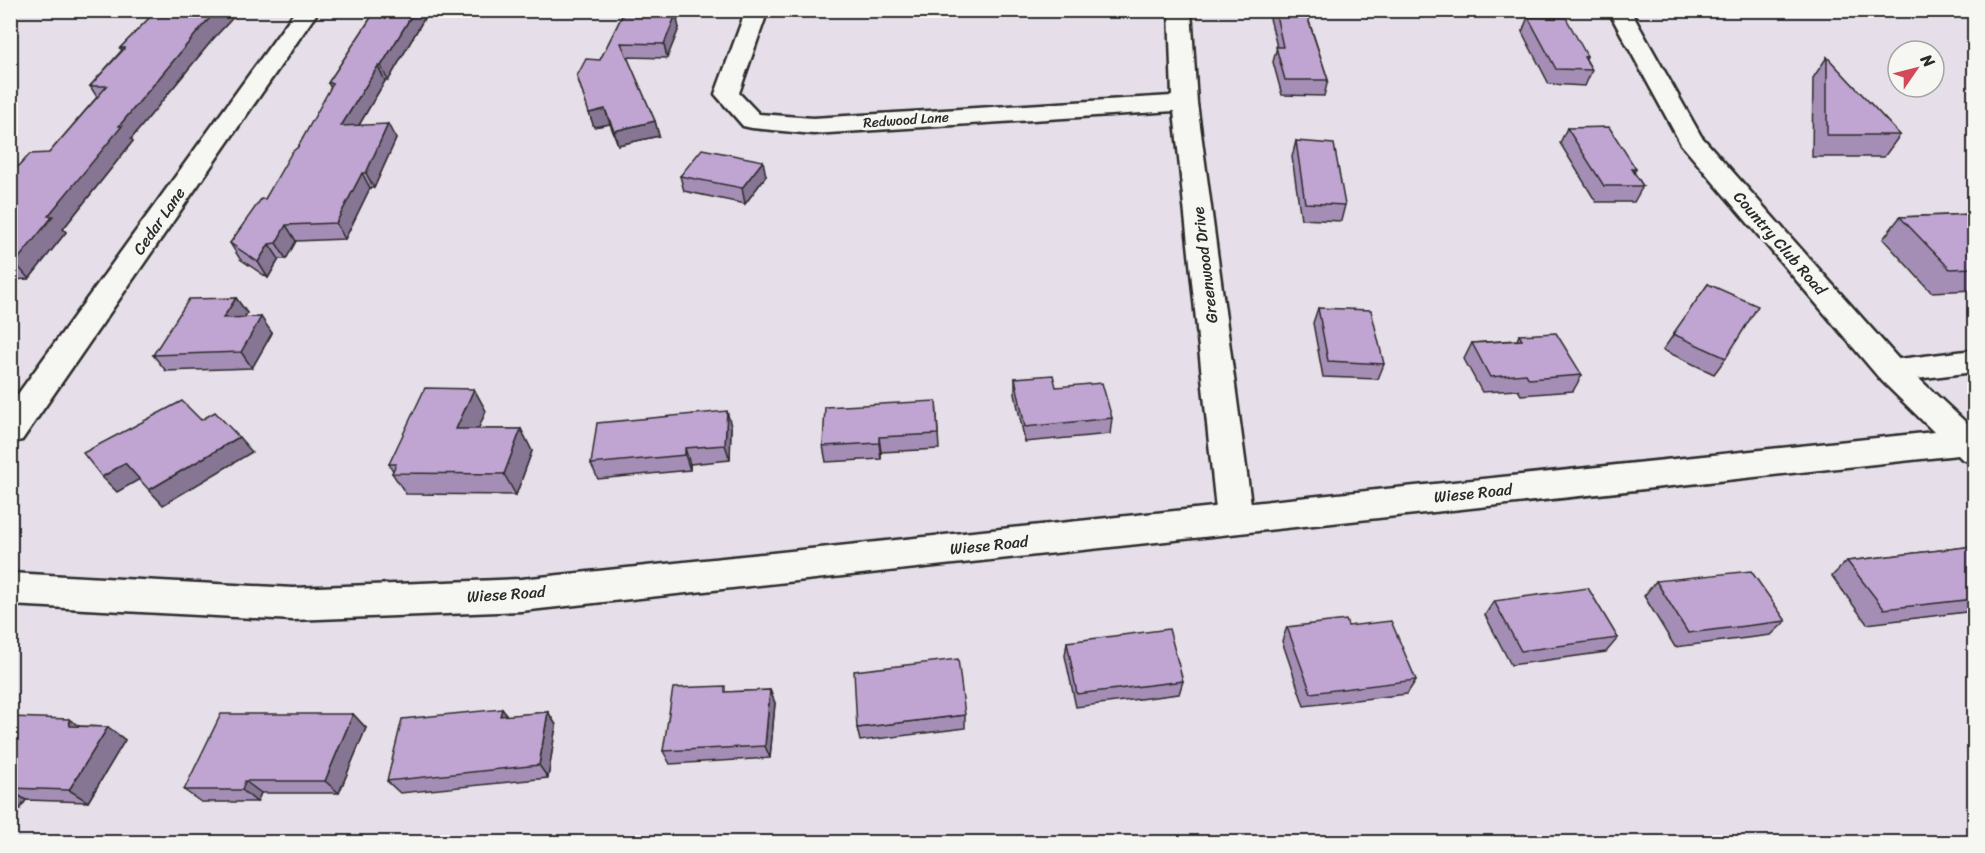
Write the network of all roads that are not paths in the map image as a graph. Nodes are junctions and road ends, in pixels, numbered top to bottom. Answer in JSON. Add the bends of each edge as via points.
{"nodes":[{"id":1,"x":308,"y":10,"type":"edge"},
{"id":2,"x":757,"y":10,"type":"edge"},
{"id":3,"x":1180,"y":10,"type":"edge"},
{"id":4,"x":1619,"y":10,"type":"edge"},
{"id":5,"x":1185,"y":103,"type":"junction"},
{"id":6,"x":1974,"y":361,"type":"edge"},
{"id":7,"x":1891,"y":371,"type":"junction"},
{"id":8,"x":10,"y":431,"type":"edge"},
{"id":9,"x":1970,"y":446,"type":"edge"},
{"id":10,"x":1235,"y":519,"type":"junction"},
{"id":11,"x":10,"y":589,"type":"edge"}],
"edges":[{"from":1,"to":8,"type":"street","name":"Cedar Lane"},
{"from":2,"to":5,"type":"street","name":"Redwood Lane","via":[[727,94],[752,121],[813,126]]},
{"from":3,"to":5,"type":"street","name":"Greenwood Drive"},
{"from":4,"to":7,"type":"street","name":"Country Club Road","via":[[1690,139]]},
{"from":5,"to":10,"type":"street","name":"Greenwood Drive"},
{"from":6,"to":7,"type":"street"},
{"from":7,"to":9,"type":"street","name":"Country Club Road"},
{"from":9,"to":10,"type":"street","name":"Wiese Road"},
{"from":10,"to":11,"type":"street","name":"Wiese Road","via":[[521,595],[293,604]]}]}
